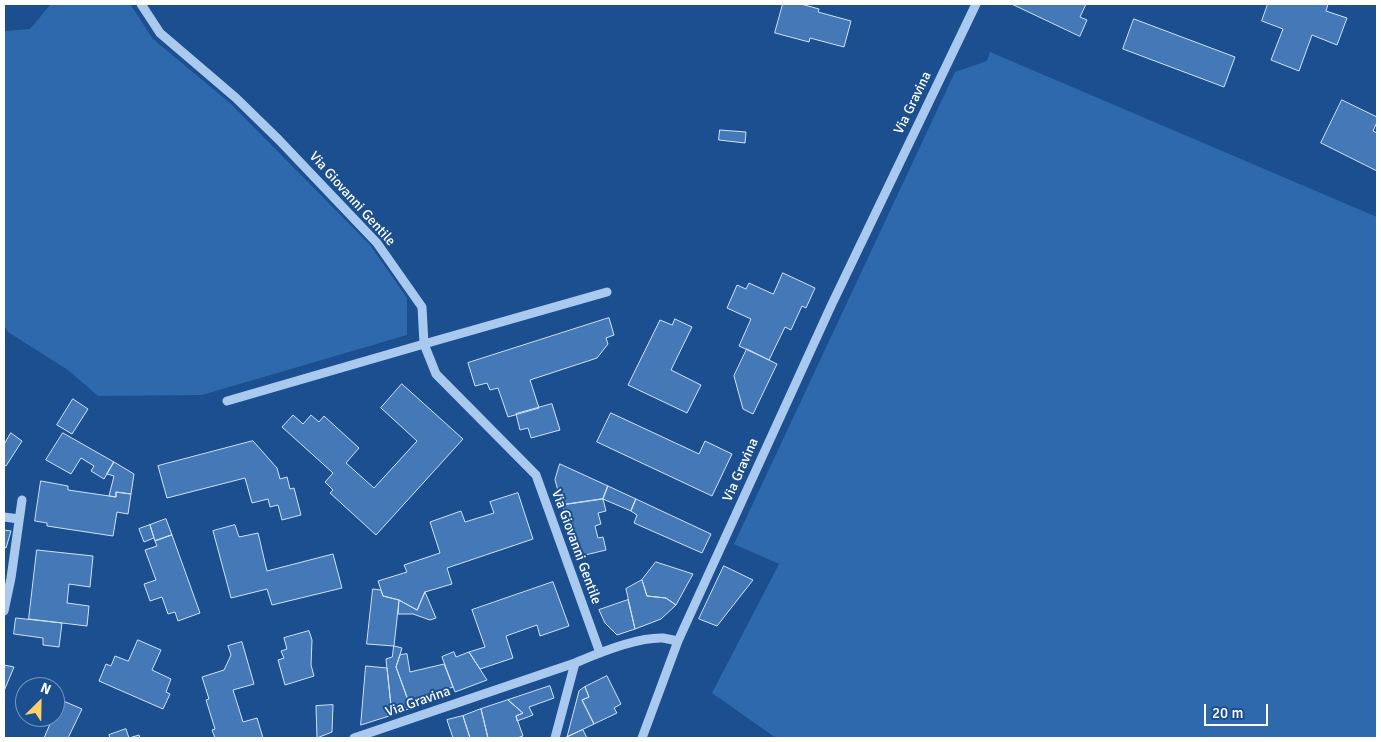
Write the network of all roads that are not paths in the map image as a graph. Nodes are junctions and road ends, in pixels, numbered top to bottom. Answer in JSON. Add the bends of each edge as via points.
{"nodes":[{"id":1,"x":141,"y":4,"type":"edge"},
{"id":2,"x":976,"y":4,"type":"edge"},
{"id":3,"x":607,"y":292,"type":"dead end"},
{"id":4,"x":424,"y":344,"type":"junction"},
{"id":5,"x":227,"y":401,"type":"dead end"},
{"id":6,"x":22,"y":500,"type":"dead end"},
{"id":7,"x":4,"y":517,"type":"edge"},
{"id":8,"x":19,"y":519,"type":"junction"},
{"id":9,"x":4,"y":611,"type":"edge"},
{"id":10,"x":678,"y":641,"type":"junction"},
{"id":11,"x":600,"y":653,"type":"junction"},
{"id":12,"x":575,"y":662,"type":"junction"},
{"id":13,"x":354,"y":738,"type":"edge"},
{"id":14,"x":556,"y":738,"type":"edge"},
{"id":15,"x":642,"y":738,"type":"edge"}],
"edges":[{"from":1,"to":4,"type":"street","name":"Via Giovanni Gentile","via":[[160,33],[236,98],[377,243],[422,307]]},
{"from":2,"to":10,"type":"street","name":"Via Gravina","via":[[831,306]]},
{"from":3,"to":4,"type":"street"},
{"from":4,"to":5,"type":"street"},
{"from":4,"to":11,"type":"street","name":"Via Giovanni Gentile","via":[[436,374],[536,475]]},
{"from":6,"to":8,"type":"street"},
{"from":7,"to":8,"type":"street"},
{"from":8,"to":9,"type":"street","via":[[12,578]]},
{"from":10,"to":11,"type":"street","name":"Via Gravina","via":[[662,638],[643,640]]},
{"from":10,"to":15,"type":"street"},
{"from":11,"to":12,"type":"street","name":"Via Gravina"},
{"from":12,"to":13,"type":"street","name":"Via Gravina"},
{"from":12,"to":14,"type":"street"}]}
